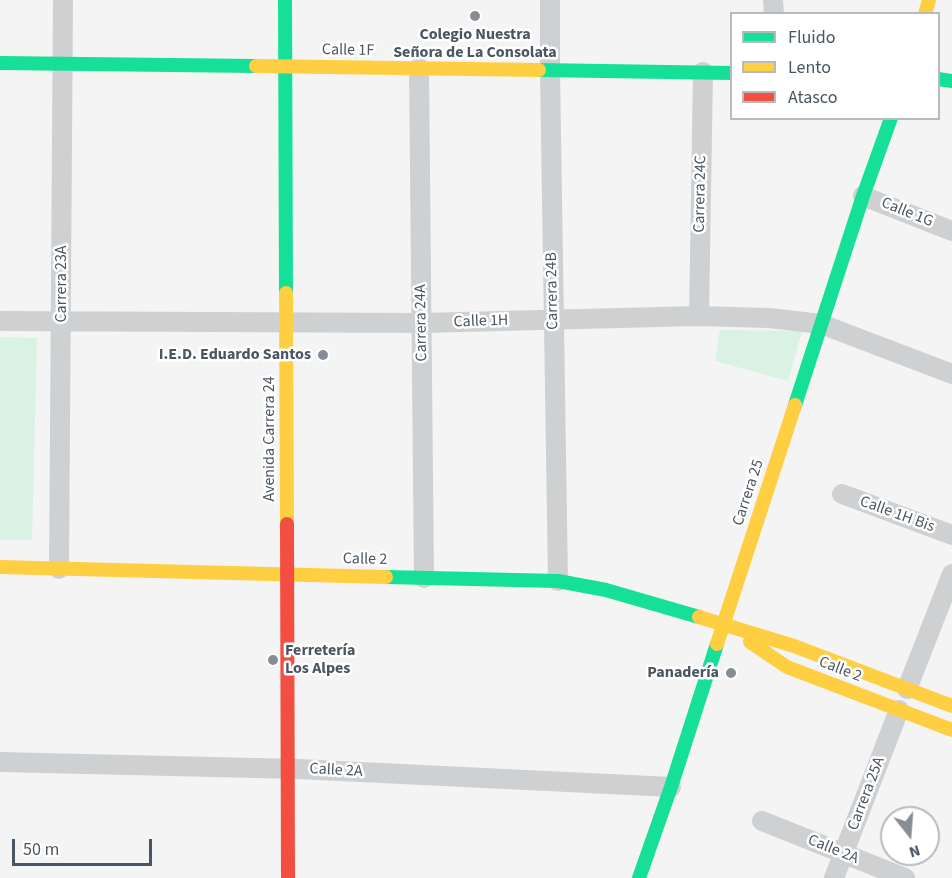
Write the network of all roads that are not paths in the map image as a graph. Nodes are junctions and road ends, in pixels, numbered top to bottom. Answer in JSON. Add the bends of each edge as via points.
{"nodes":[{"id":1,"x":63,"y":0,"type":"edge"},
{"id":2,"x":285,"y":0,"type":"edge"},
{"id":3,"x":550,"y":0,"type":"edge"},
{"id":4,"x":0,"y":63,"type":"edge"},
{"id":5,"x":63,"y":64,"type":"junction"},
{"id":6,"x":285,"y":66,"type":"junction"},
{"id":7,"x":419,"y":68,"type":"junction"},
{"id":8,"x":550,"y":70,"type":"junction"},
{"id":9,"x":703,"y":72,"type":"junction"},
{"id":10,"x":730,"y":73,"type":"edge"},
{"id":11,"x":890,"y":120,"type":"edge"},
{"id":12,"x":863,"y":196,"type":"junction"},
{"id":13,"x":952,"y":231,"type":"edge"},
{"id":14,"x":699,"y":316,"type":"junction"},
{"id":15,"x":554,"y":320,"type":"junction"},
{"id":16,"x":0,"y":321,"type":"edge"},
{"id":17,"x":61,"y":322,"type":"junction"},
{"id":18,"x":422,"y":323,"type":"junction"},
{"id":19,"x":286,"y":324,"type":"junction"},
{"id":20,"x":822,"y":324,"type":"junction"},
{"id":21,"x":952,"y":374,"type":"edge"},
{"id":22,"x":842,"y":494,"type":"dead end"},
{"id":23,"x":952,"y":535,"type":"edge"},
{"id":24,"x":0,"y":567,"type":"edge"},
{"id":25,"x":59,"y":569,"type":"junction"},
{"id":26,"x":287,"y":574,"type":"junction"},
{"id":27,"x":952,"y":574,"type":"edge"},
{"id":28,"x":424,"y":578,"type":"junction"},
{"id":29,"x":558,"y":581,"type":"junction"},
{"id":30,"x":724,"y":624,"type":"junction"},
{"id":31,"x":907,"y":689,"type":"junction"},
{"id":32,"x":952,"y":706,"type":"edge"},
{"id":33,"x":899,"y":710,"type":"junction"},
{"id":34,"x":952,"y":730,"type":"edge"},
{"id":35,"x":0,"y":762,"type":"edge"},
{"id":36,"x":288,"y":769,"type":"junction"},
{"id":37,"x":671,"y":787,"type":"junction"},
{"id":38,"x":762,"y":821,"type":"dead end"},
{"id":39,"x":843,"y":854,"type":"junction"},
{"id":40,"x":288,"y":878,"type":"edge"},
{"id":41,"x":639,"y":878,"type":"edge"},
{"id":42,"x":834,"y":878,"type":"edge"},
{"id":43,"x":905,"y":878,"type":"edge"}],
"edges":[{"from":1,"to":5,"type":"street","name":"Carrera 23A"},
{"from":2,"to":6,"type":"street","name":"Avenida Carrera 24"},
{"from":3,"to":8,"type":"street","name":"Carrera 24B"},
{"from":4,"to":5,"type":"street","name":"Calle 1F"},
{"from":5,"to":6,"type":"street","name":"Calle 1F"},
{"from":5,"to":17,"type":"street","name":"Carrera 23A"},
{"from":6,"to":7,"type":"street","name":"Calle 1F"},
{"from":6,"to":19,"type":"street","name":"Avenida Carrera 24"},
{"from":7,"to":8,"type":"street","name":"Calle 1F"},
{"from":7,"to":18,"type":"street","name":"Carrera 24A"},
{"from":8,"to":9,"type":"street","name":"Calle 1F"},
{"from":8,"to":15,"type":"street","name":"Carrera 24B"},
{"from":9,"to":10,"type":"street","name":"Calle 1F"},
{"from":9,"to":14,"type":"street","name":"Carrera 24C"},
{"from":11,"to":12,"type":"street","name":"Carrera 25"},
{"from":12,"to":13,"type":"street","name":"Calle 1G"},
{"from":12,"to":20,"type":"street","name":"Carrera 25"},
{"from":14,"to":15,"type":"street","name":"Calle 1H"},
{"from":14,"to":20,"type":"street","name":"Calle 1H"},
{"from":15,"to":18,"type":"street","name":"Calle 1H"},
{"from":15,"to":29,"type":"street","name":"Carrera 24B"},
{"from":16,"to":17,"type":"street","name":"Calle 1H"},
{"from":17,"to":19,"type":"street","name":"Calle 1H"},
{"from":17,"to":25,"type":"street","name":"Carrera 23A"},
{"from":18,"to":19,"type":"street","name":"Calle 1H"},
{"from":18,"to":28,"type":"street","name":"Carrera 24A"},
{"from":19,"to":26,"type":"street","name":"Avenida Carrera 24"},
{"from":20,"to":21,"type":"street","name":"Calle 1H"},
{"from":20,"to":30,"type":"street","name":"Carrera 25"},
{"from":22,"to":23,"type":"street","name":"Calle 1H Bis"},
{"from":24,"to":25,"type":"street","name":"Calle 2"},
{"from":25,"to":26,"type":"street","name":"Calle 2"},
{"from":26,"to":28,"type":"street","name":"Calle 2"},
{"from":26,"to":36,"type":"street","name":"Avenida Carrera 24"},
{"from":27,"to":31,"type":"street"},
{"from":28,"to":29,"type":"street","name":"Calle 2"},
{"from":29,"to":30,"type":"street","name":"Calle 2","via":[[606,590]]},
{"from":30,"to":31,"type":"street","name":"Calle 2"},
{"from":30,"to":33,"type":"street","name":"Calle 2","via":[[787,667]]},
{"from":30,"to":37,"type":"street","name":"Carrera 25"},
{"from":31,"to":32,"type":"street","name":"Calle 2"},
{"from":33,"to":34,"type":"street","name":"Calle 2"},
{"from":33,"to":39,"type":"street","name":"Carrera 25A"},
{"from":35,"to":36,"type":"street","name":"Calle 2A"},
{"from":36,"to":37,"type":"street","name":"Calle 2A"},
{"from":36,"to":40,"type":"street","name":"Avenida Carrera 24"},
{"from":37,"to":41,"type":"street","name":"Carrera 25"},
{"from":38,"to":39,"type":"street","name":"Calle 2A"},
{"from":39,"to":42,"type":"street","name":"Carrera 25A"},
{"from":39,"to":43,"type":"street","name":"Calle 2A"}]}
